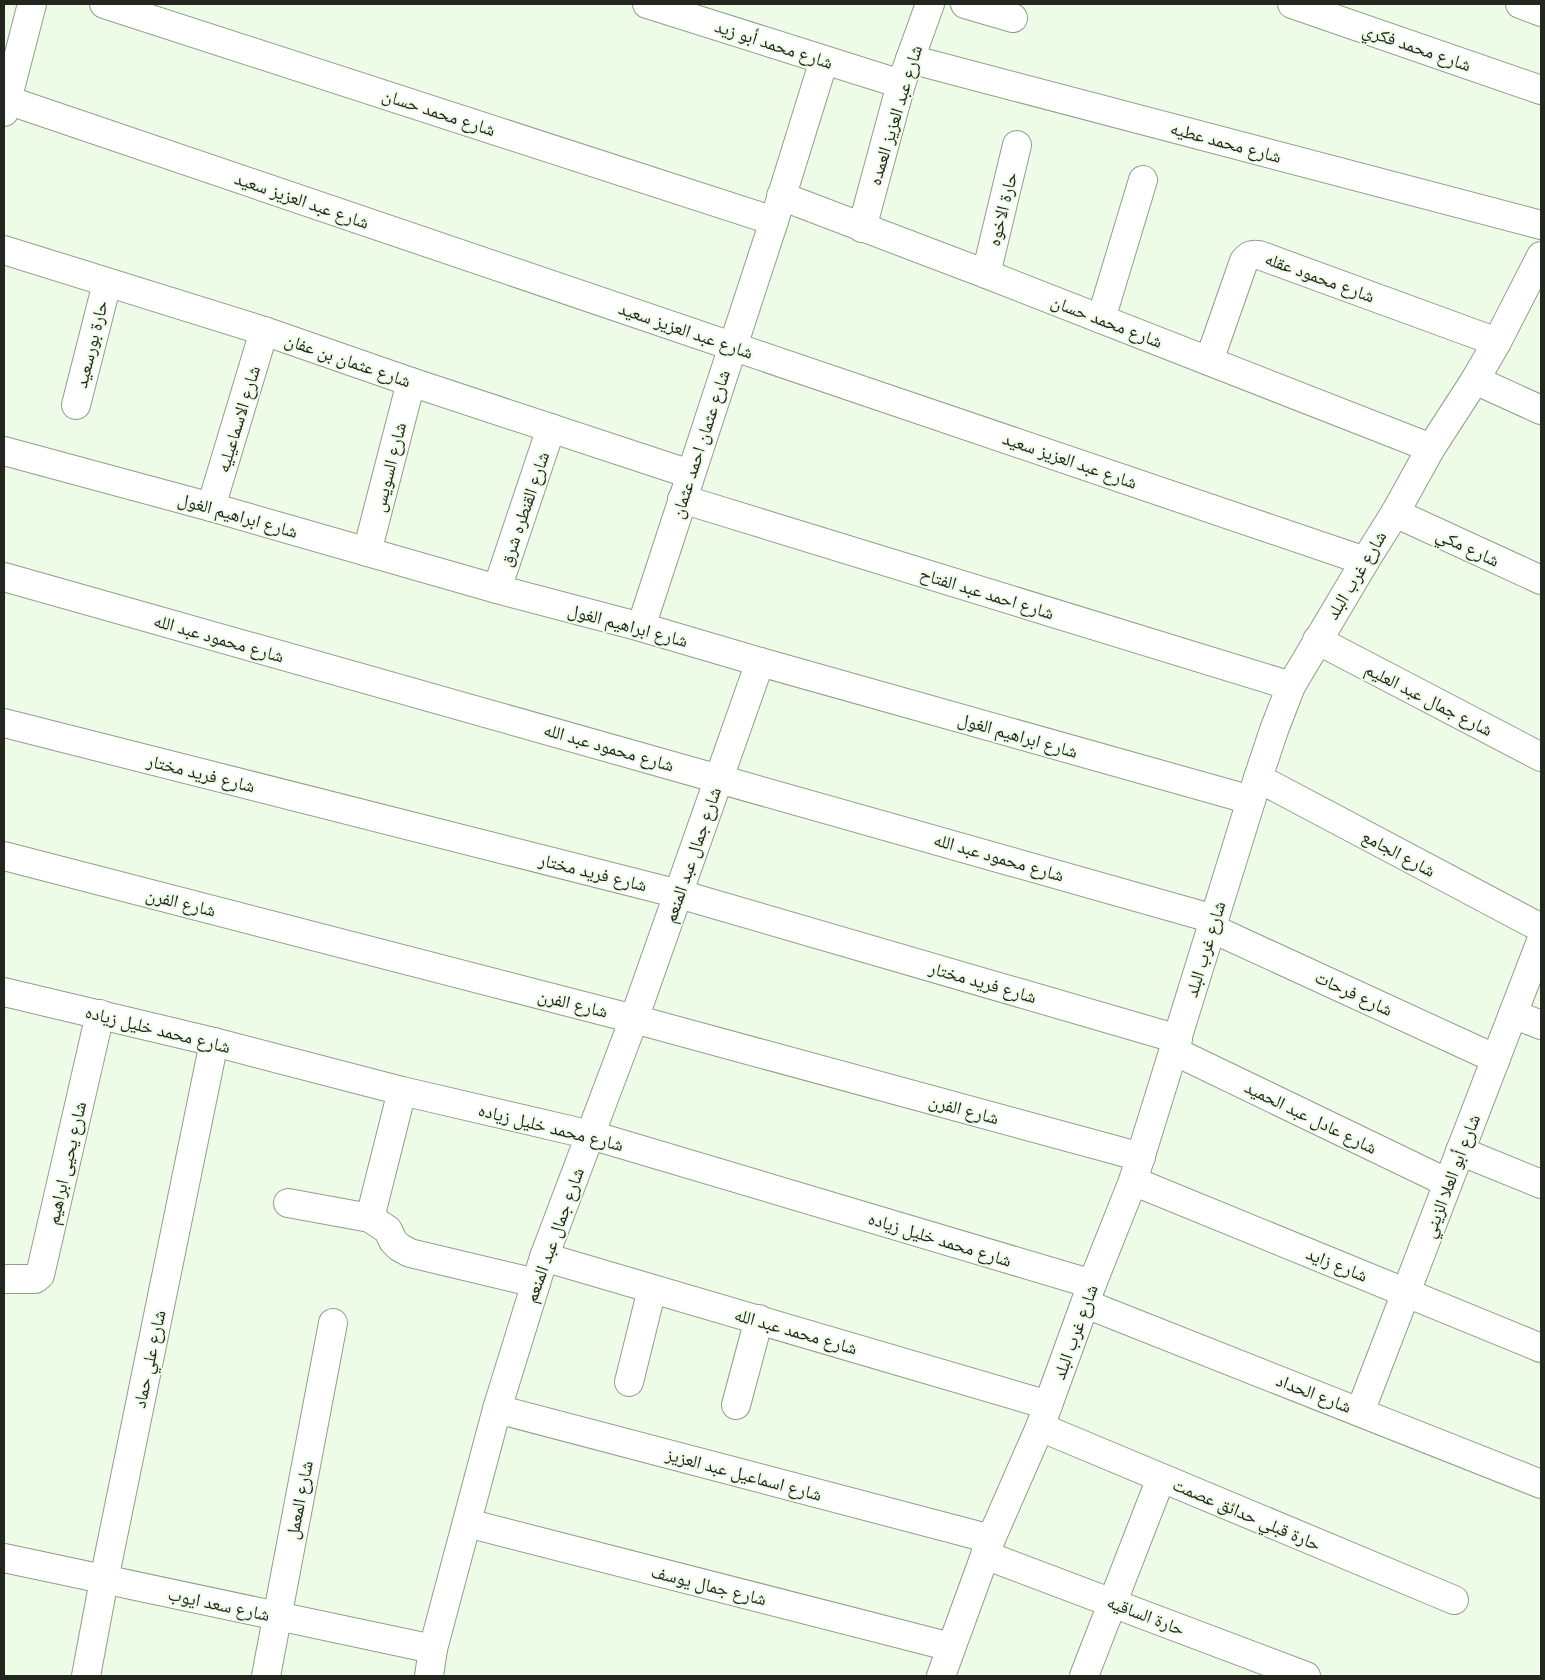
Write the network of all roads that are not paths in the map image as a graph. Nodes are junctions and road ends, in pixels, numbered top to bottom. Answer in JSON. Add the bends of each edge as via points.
{"nodes":[{"id":1,"x":32,"y":4,"type":"edge"},
{"id":2,"x":104,"y":4,"type":"edge"},
{"id":3,"x":646,"y":4,"type":"edge"},
{"id":4,"x":930,"y":4,"type":"edge"},
{"id":5,"x":965,"y":4,"type":"edge"},
{"id":6,"x":1292,"y":4,"type":"edge"},
{"id":7,"x":1520,"y":4,"type":"edge"},
{"id":8,"x":1342,"y":12,"type":"edge"},
{"id":9,"x":1541,"y":12,"type":"edge"},
{"id":10,"x":1013,"y":18,"type":"dead end"},
{"id":11,"x":910,"y":59,"type":"junction"},
{"id":12,"x":824,"y":60,"type":"junction"},
{"id":13,"x":901,"y":84,"type":"junction"},
{"id":14,"x":1541,"y":90,"type":"edge"},
{"id":15,"x":5,"y":106,"type":"edge"},
{"id":16,"x":1017,"y":145,"type":"dead end"},
{"id":17,"x":1143,"y":180,"type":"dead end"},
{"id":18,"x":777,"y":209,"type":"junction"},
{"id":19,"x":1541,"y":225,"type":"edge"},
{"id":20,"x":862,"y":228,"type":"junction"},
{"id":21,"x":4,"y":250,"type":"edge"},
{"id":22,"x":1541,"y":256,"type":"edge"},
{"id":23,"x":986,"y":274,"type":"junction"},
{"id":24,"x":107,"y":282,"type":"junction"},
{"id":25,"x":1101,"y":319,"type":"junction"},
{"id":26,"x":264,"y":331,"type":"junction"},
{"id":27,"x":1497,"y":342,"type":"junction"},
{"id":28,"x":732,"y":345,"type":"junction"},
{"id":29,"x":1209,"y":360,"type":"junction"},
{"id":30,"x":1476,"y":380,"type":"junction"},
{"id":31,"x":411,"y":382,"type":"junction"},
{"id":32,"x":76,"y":405,"type":"dead end"},
{"id":33,"x":1541,"y":410,"type":"edge"},
{"id":34,"x":552,"y":428,"type":"junction"},
{"id":35,"x":1432,"y":448,"type":"junction"},
{"id":36,"x":4,"y":451,"type":"edge"},
{"id":37,"x":686,"y":487,"type":"junction"},
{"id":38,"x":211,"y":507,"type":"junction"},
{"id":39,"x":1395,"y":513,"type":"junction"},
{"id":40,"x":367,"y":552,"type":"junction"},
{"id":41,"x":1365,"y":561,"type":"junction"},
{"id":42,"x":4,"y":577,"type":"edge"},
{"id":43,"x":1541,"y":580,"type":"edge"},
{"id":44,"x":497,"y":589,"type":"junction"},
{"id":45,"x":640,"y":627,"type":"junction"},
{"id":46,"x":1317,"y":640,"type":"junction"},
{"id":47,"x":760,"y":662,"type":"junction"},
{"id":48,"x":1291,"y":686,"type":"junction"},
{"id":49,"x":4,"y":723,"type":"edge"},
{"id":50,"x":1541,"y":757,"type":"edge"},
{"id":51,"x":719,"y":778,"type":"junction"},
{"id":52,"x":1254,"y":789,"type":"junction"},
{"id":53,"x":4,"y":856,"type":"edge"},
{"id":54,"x":679,"y":894,"type":"junction"},
{"id":55,"x":1213,"y":923,"type":"junction"},
{"id":56,"x":1541,"y":928,"type":"edge"},
{"id":57,"x":1541,"y":941,"type":"edge"},
{"id":58,"x":4,"y":992,"type":"edge"},
{"id":59,"x":100,"y":1014,"type":"junction"},
{"id":60,"x":1513,"y":1014,"type":"junction"},
{"id":61,"x":634,"y":1019,"type":"junction"},
{"id":62,"x":1541,"y":1025,"type":"edge"},
{"id":63,"x":214,"y":1042,"type":"junction"},
{"id":64,"x":1176,"y":1045,"type":"junction"},
{"id":65,"x":1496,"y":1059,"type":"junction"},
{"id":66,"x":402,"y":1091,"type":"junction"},
{"id":67,"x":591,"y":1135,"type":"junction"},
{"id":68,"x":1460,"y":1151,"type":"junction"},
{"id":69,"x":1137,"y":1169,"type":"junction"},
{"id":70,"x":1448,"y":1183,"type":"junction"},
{"id":71,"x":1541,"y":1184,"type":"edge"},
{"id":72,"x":288,"y":1203,"type":"dead end"},
{"id":73,"x":370,"y":1218,"type":"junction"},
{"id":74,"x":544,"y":1257,"type":"junction"},
{"id":75,"x":4,"y":1279,"type":"edge"},
{"id":76,"x":536,"y":1283,"type":"junction"},
{"id":77,"x":652,"y":1289,"type":"junction"},
{"id":78,"x":1406,"y":1292,"type":"junction"},
{"id":79,"x":1089,"y":1294,"type":"junction"},
{"id":80,"x":759,"y":1319,"type":"junction"},
{"id":81,"x":332,"y":1323,"type":"dead end"},
{"id":82,"x":1541,"y":1348,"type":"edge"},
{"id":83,"x":629,"y":1382,"type":"dead end"},
{"id":84,"x":736,"y":1405,"type":"dead end"},
{"id":85,"x":497,"y":1409,"type":"junction"},
{"id":86,"x":1360,"y":1412,"type":"junction"},
{"id":87,"x":1044,"y":1416,"type":"junction"},
{"id":88,"x":1161,"y":1478,"type":"junction"},
{"id":89,"x":1541,"y":1484,"type":"edge"},
{"id":90,"x":467,"y":1523,"type":"junction"},
{"id":91,"x":988,"y":1547,"type":"junction"},
{"id":92,"x":4,"y":1558,"type":"edge"},
{"id":93,"x":104,"y":1580,"type":"junction"},
{"id":94,"x":1454,"y":1600,"type":"dead end"},
{"id":95,"x":1113,"y":1603,"type":"junction"},
{"id":96,"x":277,"y":1616,"type":"junction"},
{"id":97,"x":951,"y":1648,"type":"junction"},
{"id":98,"x":434,"y":1649,"type":"junction"},
{"id":99,"x":86,"y":1676,"type":"edge"},
{"id":100,"x":266,"y":1676,"type":"edge"},
{"id":101,"x":429,"y":1676,"type":"edge"},
{"id":102,"x":940,"y":1676,"type":"edge"},
{"id":103,"x":1084,"y":1676,"type":"edge"},
{"id":104,"x":1306,"y":1676,"type":"edge"}],
"edges":[{"from":1,"to":15,"type":"street"},
{"from":2,"to":18,"type":"street","name":"شارع محمد حسان"},
{"from":3,"to":12,"type":"street","name":"شارع محمد أبو زيد"},
{"from":4,"to":11,"type":"street","name":"شارع عبد العزيز العمده"},
{"from":5,"to":10,"type":"street"},
{"from":6,"to":8,"type":"street","name":"شارع محمد فكري"},
{"from":7,"to":9,"type":"street"},
{"from":8,"to":14,"type":"street","name":"شارع محمد فكري"},
{"from":11,"to":13,"type":"street","name":"شارع عبد العزيز العمده"},
{"from":11,"to":19,"type":"street","name":"شارع محمد عطيه"},
{"from":12,"to":13,"type":"street","name":"شارع محمد أبو زيد"},
{"from":12,"to":18,"type":"street","name":"شارع عثمان احمد عثمان"},
{"from":13,"to":20,"type":"street","name":"شارع عبد العزيز العمده"},
{"from":15,"to":28,"type":"street","name":"شارع عبد العزيز سعيد"},
{"from":16,"to":23,"type":"street","name":"حارة الاخوه"},
{"from":17,"to":25,"type":"street"},
{"from":18,"to":20,"type":"street","name":"شارع محمد حسان"},
{"from":18,"to":28,"type":"street","name":"شارع عثمان احمد عثمان"},
{"from":20,"to":23,"type":"street","name":"شارع محمد حسان"},
{"from":21,"to":24,"type":"street","name":"شارع عثمان بن عفان"},
{"from":22,"to":27,"type":"street","name":"شارع غرب البلد"},
{"from":23,"to":25,"type":"street","name":"شارع محمد حسان"},
{"from":24,"to":26,"type":"street","name":"شارع عثمان بن عفان"},
{"from":24,"to":32,"type":"street","name":"حارة بورسعيد"},
{"from":25,"to":29,"type":"street","name":"شارع محمد حسان"},
{"from":26,"to":31,"type":"street","name":"شارع عثمان بن عفان"},
{"from":26,"to":38,"type":"street","name":"شارع الاسماعيليه"},
{"from":27,"to":29,"type":"street","name":"شارع محمود عقله","via":[[1253,254],[1244,260]]},
{"from":27,"to":30,"type":"street","name":"شارع غرب البلد"},
{"from":28,"to":37,"type":"street","name":"شارع عثمان احمد عثمان"},
{"from":28,"to":41,"type":"street","name":"شارع عبد العزيز سعيد"},
{"from":29,"to":35,"type":"street","name":"شارع محمد حسان"},
{"from":30,"to":33,"type":"street"},
{"from":30,"to":35,"type":"street","name":"شارع غرب البلد"},
{"from":31,"to":34,"type":"street","name":"شارع عثمان بن عفان"},
{"from":31,"to":40,"type":"street","name":"شارع السويس"},
{"from":34,"to":37,"type":"street","name":"شارع عثمان بن عفان"},
{"from":34,"to":44,"type":"street","name":"شارع القنطره شرق"},
{"from":35,"to":39,"type":"street","name":"شارع غرب البلد"},
{"from":36,"to":38,"type":"street","name":"شارع ابراهيم الغول"},
{"from":37,"to":45,"type":"street","name":"شارع عثمان احمد عثمان"},
{"from":37,"to":48,"type":"street","name":"شارع احمد عبد الفتاح"},
{"from":38,"to":40,"type":"street","name":"شارع ابراهيم الغول"},
{"from":39,"to":41,"type":"street","name":"شارع غرب البلد"},
{"from":39,"to":43,"type":"street","name":"شارع مكي"},
{"from":40,"to":44,"type":"street","name":"شارع ابراهيم الغول"},
{"from":41,"to":46,"type":"street","name":"شارع غرب البلد"},
{"from":42,"to":51,"type":"street","name":"شارع محمود عبد الله"},
{"from":44,"to":45,"type":"street","name":"شارع ابراهيم الغول"},
{"from":45,"to":47,"type":"street","name":"شارع ابراهيم الغول"},
{"from":46,"to":48,"type":"street","name":"شارع غرب البلد"},
{"from":46,"to":50,"type":"street","name":"شارع جمال عبد العليم"},
{"from":47,"to":51,"type":"street","name":"شارع جمال عبد المنعم"},
{"from":47,"to":52,"type":"street","name":"شارع ابراهيم الغول"},
{"from":48,"to":52,"type":"street","name":"شارع غرب البلد"},
{"from":49,"to":54,"type":"street","name":"شارع فريد مختار"},
{"from":51,"to":54,"type":"street","name":"شارع جمال عبد المنعم"},
{"from":51,"to":55,"type":"street","name":"شارع محمود عبد الله"},
{"from":52,"to":55,"type":"street","name":"شارع غرب البلد"},
{"from":52,"to":56,"type":"street","name":"شارع الجامع"},
{"from":53,"to":61,"type":"street","name":"شارع الفرن"},
{"from":54,"to":61,"type":"street","name":"شارع جمال عبد المنعم"},
{"from":54,"to":64,"type":"street","name":"شارع فريد مختار"},
{"from":55,"to":64,"type":"street","name":"شارع غرب البلد"},
{"from":55,"to":65,"type":"street","name":"شارع فرحات"},
{"from":57,"to":60,"type":"street","name":"شارع أبو العلا الزيني"},
{"from":58,"to":59,"type":"street","name":"شارع محمد خليل زياده"},
{"from":59,"to":63,"type":"street","name":"شارع محمد خليل زياده"},
{"from":59,"to":75,"type":"street","name":"شارع يحيى ابراهيم","via":[[40,1275],[35,1279]]},
{"from":60,"to":62,"type":"street"},
{"from":60,"to":65,"type":"street","name":"شارع أبو العلا الزيني"},
{"from":61,"to":67,"type":"street","name":"شارع جمال عبد المنعم"},
{"from":61,"to":69,"type":"street","name":"شارع الفرن"},
{"from":63,"to":66,"type":"street","name":"شارع محمد خليل زياده"},
{"from":63,"to":93,"type":"street","name":"شارع علي حماد"},
{"from":64,"to":69,"type":"street","name":"شارع غرب البلد"},
{"from":64,"to":70,"type":"street","name":"شارع عادل عبد الحميد"},
{"from":65,"to":68,"type":"street","name":"شارع أبو العلا الزيني"},
{"from":66,"to":67,"type":"street","name":"شارع محمد خليل زياده"},
{"from":66,"to":73,"type":"street"},
{"from":67,"to":74,"type":"street","name":"شارع جمال عبد المنعم"},
{"from":67,"to":79,"type":"street","name":"شارع محمد خليل زياده"},
{"from":68,"to":70,"type":"street","name":"شارع أبو العلا الزيني"},
{"from":68,"to":71,"type":"street"},
{"from":69,"to":78,"type":"street","name":"شارع زايد"},
{"from":69,"to":79,"type":"street","name":"شارع غرب البلد"},
{"from":70,"to":78,"type":"street","name":"شارع أبو العلا الزيني"},
{"from":72,"to":73,"type":"street"},
{"from":73,"to":76,"type":"street","via":[[388,1230],[393,1241],[410,1253]]},
{"from":74,"to":76,"type":"street","name":"شارع جمال عبد المنعم"},
{"from":74,"to":77,"type":"street","name":"شارع محمد عبد الله"},
{"from":76,"to":85,"type":"street","name":"شارع جمال عبد المنعم"},
{"from":77,"to":80,"type":"street","name":"شارع محمد عبد الله"},
{"from":77,"to":83,"type":"street"},
{"from":78,"to":82,"type":"street","name":"شارع زايد"},
{"from":78,"to":86,"type":"street","name":"شارع أبو العلا الزيني"},
{"from":79,"to":86,"type":"street","name":"شارع الحداد"},
{"from":79,"to":87,"type":"street","name":"شارع غرب البلد"},
{"from":80,"to":84,"type":"street"},
{"from":80,"to":87,"type":"street","name":"شارع محمد عبد الله"},
{"from":81,"to":96,"type":"street","name":"شارع المعمل"},
{"from":85,"to":90,"type":"street","name":"شارع جمال عبد المنعم"},
{"from":85,"to":91,"type":"street","name":"شارع اسماعيل عبد العزيز"},
{"from":86,"to":89,"type":"street","name":"شارع الحداد"},
{"from":87,"to":88,"type":"street","name":"حارة قبلي حدائق عصمت"},
{"from":87,"to":91,"type":"street","name":"شارع غرب البلد"},
{"from":88,"to":94,"type":"street","name":"حارة قبلي حدائق عصمت"},
{"from":88,"to":95,"type":"street"},
{"from":90,"to":97,"type":"street","name":"شارع جمال يوسف"},
{"from":90,"to":98,"type":"street","name":"شارع جمال عبد المنعم"},
{"from":91,"to":95,"type":"street","name":"حارة الساقيه"},
{"from":91,"to":97,"type":"street","name":"شارع غرب البلد"},
{"from":92,"to":93,"type":"street","name":"شارع سعد ايوب"},
{"from":93,"to":96,"type":"street","name":"شارع سعد ايوب"},
{"from":93,"to":99,"type":"street","name":"شارع علي حماد"},
{"from":95,"to":103,"type":"street"},
{"from":95,"to":104,"type":"street","name":"حارة الساقيه"},
{"from":96,"to":98,"type":"street","name":"شارع سعد ايوب"},
{"from":96,"to":100,"type":"street","name":"شارع المعمل"},
{"from":97,"to":102,"type":"street","name":"شارع غرب البلد"},
{"from":98,"to":101,"type":"street","name":"شارع جمال عبد المنعم"}]}
